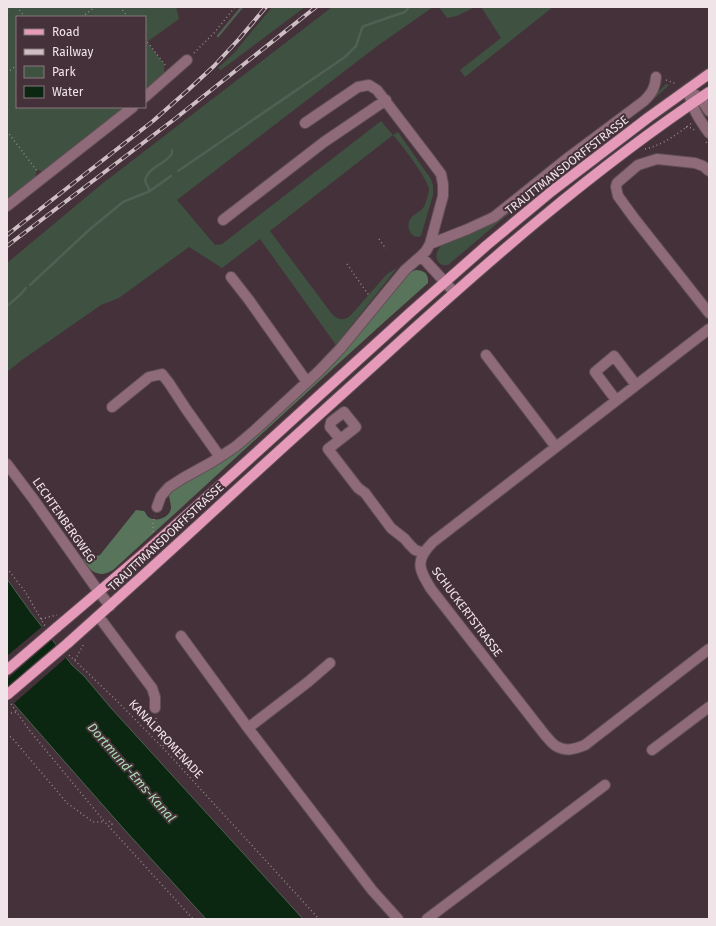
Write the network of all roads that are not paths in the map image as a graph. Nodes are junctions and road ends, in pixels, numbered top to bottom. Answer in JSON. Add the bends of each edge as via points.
{"nodes":[{"id":1,"x":187,"y":60,"type":"road end"},
{"id":2,"x":709,"y":74,"type":"edge"},
{"id":3,"x":656,"y":77,"type":"road end"},
{"id":4,"x":688,"y":90,"type":"junction"},
{"id":5,"x":709,"y":92,"type":"edge"},
{"id":6,"x":146,"y":96,"type":"edge"},
{"id":7,"x":700,"y":98,"type":"junction"},
{"id":8,"x":386,"y":100,"type":"junction"},
{"id":9,"x":691,"y":104,"type":"junction"},
{"id":10,"x":132,"y":108,"type":"edge"},
{"id":11,"x":709,"y":112,"type":"edge"},
{"id":12,"x":305,"y":123,"type":"dead end"},
{"id":13,"x":709,"y":133,"type":"edge"},
{"id":14,"x":709,"y":172,"type":"edge"},
{"id":15,"x":7,"y":206,"type":"edge"},
{"id":16,"x":223,"y":220,"type":"dead end"},
{"id":17,"x":430,"y":244,"type":"junction"},
{"id":18,"x":421,"y":256,"type":"junction"},
{"id":19,"x":231,"y":277,"type":"dead end"},
{"id":20,"x":445,"y":282,"type":"junction"},
{"id":21,"x":454,"y":292,"type":"junction"},
{"id":22,"x":706,"y":301,"type":"edge"},
{"id":23,"x":709,"y":314,"type":"edge"},
{"id":24,"x":709,"y":329,"type":"edge"},
{"id":25,"x":486,"y":355,"type":"dead end"},
{"id":26,"x":307,"y":382,"type":"junction"},
{"id":27,"x":636,"y":385,"type":"junction"},
{"id":28,"x":616,"y":400,"type":"junction"},
{"id":29,"x":112,"y":407,"type":"dead end"},
{"id":30,"x":340,"y":439,"type":"junction"},
{"id":31,"x":556,"y":447,"type":"junction"},
{"id":32,"x":220,"y":457,"type":"junction"},
{"id":33,"x":7,"y":464,"type":"edge"},
{"id":34,"x":157,"y":507,"type":"dead end"},
{"id":35,"x":424,"y":553,"type":"junction"},
{"id":36,"x":99,"y":592,"type":"junction"},
{"id":37,"x":110,"y":606,"type":"junction"},
{"id":38,"x":102,"y":621,"type":"dead end"},
{"id":39,"x":181,"y":636,"type":"dead end"},
{"id":40,"x":709,"y":650,"type":"edge"},
{"id":41,"x":330,"y":663,"type":"dead end"},
{"id":42,"x":7,"y":670,"type":"edge"},
{"id":43,"x":8,"y":699,"type":"edge"},
{"id":44,"x":709,"y":707,"type":"edge"},
{"id":45,"x":155,"y":708,"type":"road end"},
{"id":46,"x":248,"y":728,"type":"junction"},
{"id":47,"x":652,"y":750,"type":"dead end"},
{"id":48,"x":605,"y":785,"type":"dead end"},
{"id":49,"x":398,"y":919,"type":"edge"},
{"id":50,"x":427,"y":919,"type":"edge"}],
"edges":[{"from":1,"to":6,"type":"street"},
{"from":2,"to":4,"type":"main road","name":"TRAUTTMANSDORFFSTRASSE"},
{"from":3,"to":17,"type":"street","name":"TRAUTTMANSDORFFSTRASSE","via":[[654,90],[644,101],[500,212],[479,225]]},
{"from":4,"to":7,"type":"street"},
{"from":4,"to":9,"type":"street"},
{"from":4,"to":20,"type":"main road","name":"TRAUTTMANSDORFFSTRASSE","via":[[552,191]]},
{"from":5,"to":7,"type":"main road","name":"TRAUTTMANSDORFFSTRASSE"},
{"from":7,"to":9,"type":"main road","name":"TRAUTTMANSDORFFSTRASSE"},
{"from":7,"to":11,"type":"street"},
{"from":8,"to":12,"type":"street","name":"TRAUTTMANSDORFFSTRASSE","via":[[375,88],[369,85],[361,86]]},
{"from":8,"to":16,"type":"street","via":[[324,142]]},
{"from":8,"to":17,"type":"street","name":"TRAUTTMANSDORFFSTRASSE","via":[[438,169],[442,179],[442,203]]},
{"from":9,"to":13,"type":"street"},
{"from":9,"to":21,"type":"main road","name":"TRAUTTMANSDORFFSTRASSE","via":[[580,187]]},
{"from":10,"to":15,"type":"street"},
{"from":14,"to":22,"type":"street","via":[[695,163],[656,159],[638,166],[617,183],[616,187],[618,196],[634,218]]},
{"from":17,"to":18,"type":"street","name":"TRAUTTMANSDORFFSTRASSE"},
{"from":18,"to":20,"type":"street"},
{"from":18,"to":26,"type":"street","name":"TRAUTTMANSDORFFSTRASSE","via":[[404,270],[340,349]]},
{"from":19,"to":26,"type":"street"},
{"from":20,"to":21,"type":"street"},
{"from":20,"to":36,"type":"main road","name":"TRAUTTMANSDORFFSTRASSE"},
{"from":21,"to":37,"type":"main road","name":"TRAUTTMANSDORFFSTRASSE"},
{"from":22,"to":23,"type":"street"},
{"from":24,"to":27,"type":"street"},
{"from":25,"to":31,"type":"street"},
{"from":26,"to":32,"type":"street","name":"TRAUTTMANSDORFFSTRASSE","via":[[256,430]]},
{"from":27,"to":28,"type":"street"},
{"from":27,"to":28,"type":"street","via":[[614,356],[595,372]]},
{"from":28,"to":31,"type":"street"},
{"from":29,"to":32,"type":"street","via":[[149,377],[162,374]]},
{"from":30,"to":30,"type":"street","via":[[330,427],[344,412],[356,427]]},
{"from":30,"to":35,"type":"street","via":[[328,449],[391,528],[415,550]]},
{"from":31,"to":35,"type":"street","via":[[433,542]]},
{"from":32,"to":34,"type":"street","name":"TRAUTTMANSDORFFSTRASSE","via":[[169,487],[164,491]]},
{"from":33,"to":36,"type":"street","name":"LECHTENBERGWEG"},
{"from":35,"to":40,"type":"street","name":"SCHUCKERTSTRASSE","via":[[421,559],[421,572],[431,589],[545,735],[560,748],[572,750],[584,745]]},
{"from":36,"to":37,"type":"street","name":"TRAUTTMANSDORFFSTRASSE"},
{"from":36,"to":42,"type":"main road","bridge":true,"via":[[52,628]]},
{"from":37,"to":43,"type":"main road","bridge":true},
{"from":38,"to":45,"type":"street","via":[[152,688],[156,697]]},
{"from":39,"to":46,"type":"street"},
{"from":41,"to":46,"type":"street"},
{"from":44,"to":47,"type":"street"},
{"from":46,"to":49,"type":"street","via":[[372,890]]},
{"from":48,"to":50,"type":"street"}]}
